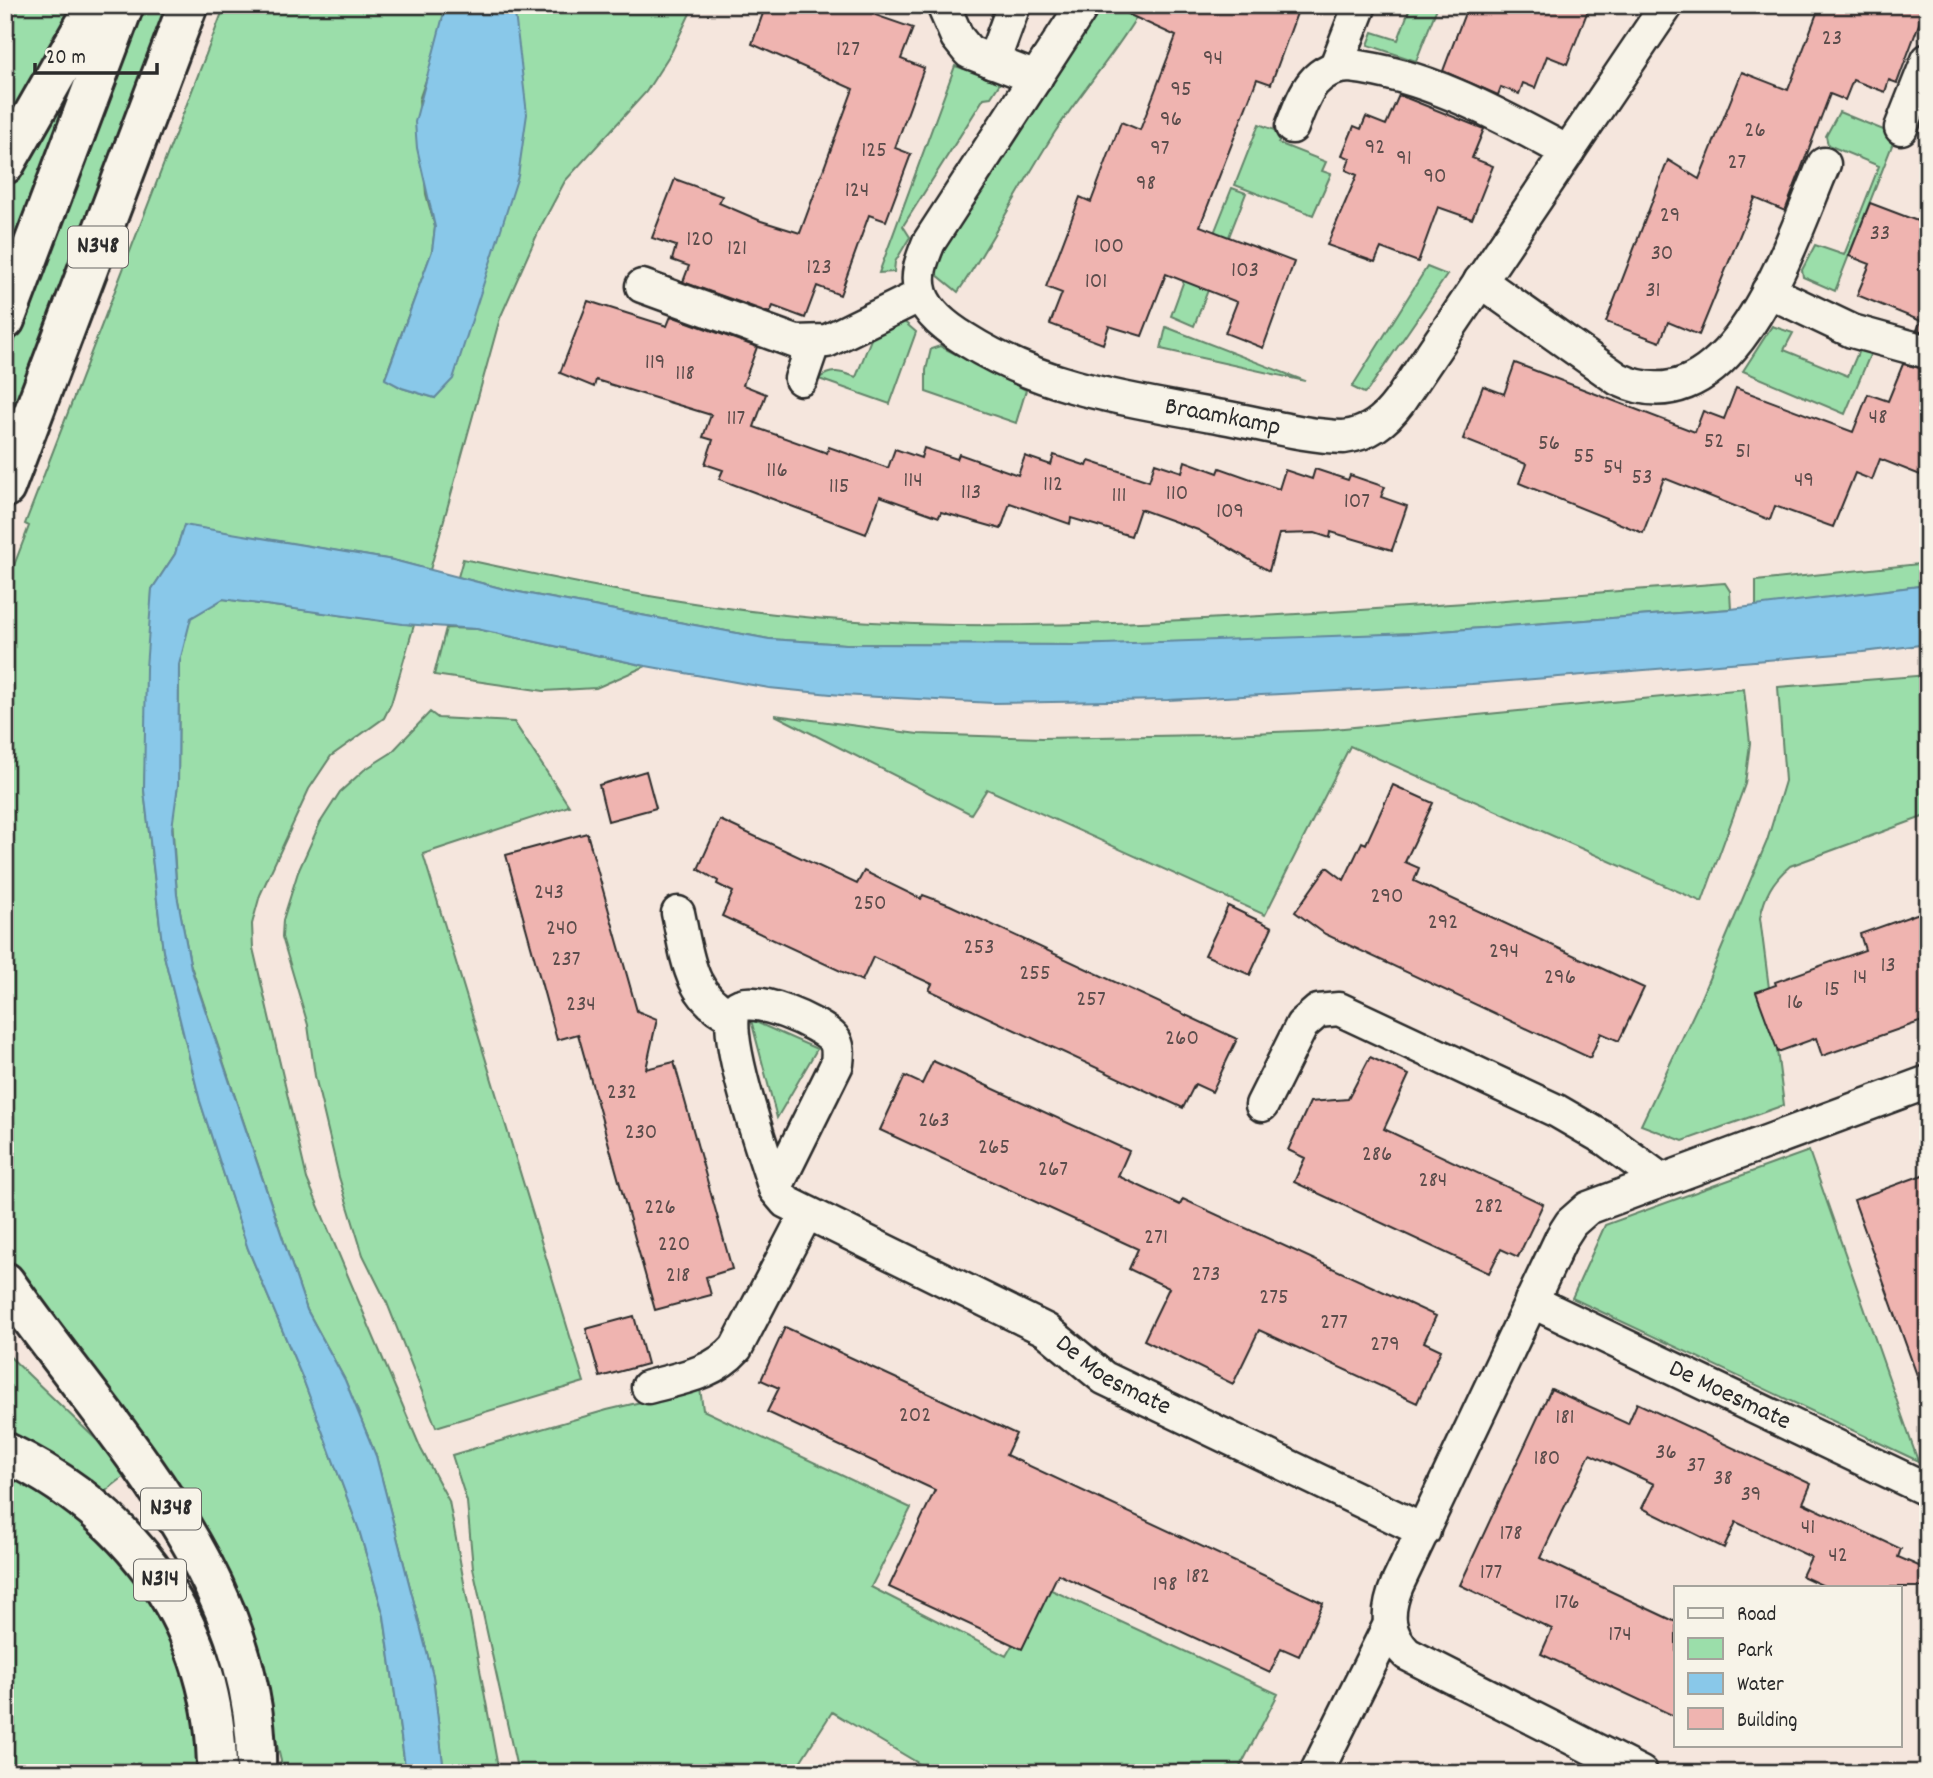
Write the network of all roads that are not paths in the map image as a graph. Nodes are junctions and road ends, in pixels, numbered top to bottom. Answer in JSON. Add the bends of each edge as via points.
{"nodes":[{"id":1,"x":96,"y":5,"type":"edge"},
{"id":2,"x":124,"y":5,"type":"edge"},
{"id":3,"x":188,"y":5,"type":"edge"},
{"id":4,"x":943,"y":5,"type":"edge"},
{"id":5,"x":1014,"y":5,"type":"edge"},
{"id":6,"x":1083,"y":5,"type":"edge"},
{"id":7,"x":1360,"y":5,"type":"edge"},
{"id":8,"x":1667,"y":5,"type":"edge"},
{"id":9,"x":1928,"y":60,"type":"edge"},
{"id":10,"x":993,"y":62,"type":"junction"},
{"id":11,"x":1336,"y":66,"type":"junction"},
{"id":12,"x":1036,"y":78,"type":"junction"},
{"id":13,"x":1292,"y":127,"type":"dead end"},
{"id":14,"x":1901,"y":128,"type":"dead end"},
{"id":15,"x":1568,"y":152,"type":"junction"},
{"id":16,"x":5,"y":164,"type":"edge"},
{"id":17,"x":1824,"y":164,"type":"dead end"},
{"id":18,"x":1480,"y":281,"type":"junction"},
{"id":19,"x":642,"y":286,"type":"dead end"},
{"id":20,"x":1768,"y":291,"type":"junction"},
{"id":21,"x":921,"y":295,"type":"junction"},
{"id":22,"x":5,"y":320,"type":"edge"},
{"id":23,"x":813,"y":344,"type":"junction"},
{"id":24,"x":1928,"y":352,"type":"edge"},
{"id":25,"x":801,"y":379,"type":"dead end"},
{"id":26,"x":5,"y":488,"type":"edge"},
{"id":27,"x":678,"y":913,"type":"dead end"},
{"id":28,"x":732,"y":1016,"type":"junction"},
{"id":29,"x":1928,"y":1082,"type":"edge"},
{"id":30,"x":1262,"y":1105,"type":"dead end"},
{"id":31,"x":1660,"y":1179,"type":"junction"},
{"id":32,"x":775,"y":1189,"type":"junction"},
{"id":33,"x":806,"y":1213,"type":"junction"},
{"id":34,"x":5,"y":1282,"type":"edge"},
{"id":35,"x":1531,"y":1301,"type":"junction"},
{"id":36,"x":648,"y":1387,"type":"dead end"},
{"id":37,"x":5,"y":1452,"type":"edge"},
{"id":38,"x":1928,"y":1490,"type":"edge"},
{"id":39,"x":1424,"y":1531,"type":"junction"},
{"id":40,"x":1389,"y":1626,"type":"junction"},
{"id":41,"x":217,"y":1773,"type":"edge"},
{"id":42,"x":256,"y":1773,"type":"edge"},
{"id":43,"x":1316,"y":1773,"type":"edge"},
{"id":44,"x":1641,"y":1773,"type":"edge"}],
"edges":[{"from":1,"to":16,"type":"main road"},
{"from":2,"to":22,"type":"main road","number":"N348"},
{"from":3,"to":26,"type":"main road","number":"N348"},
{"from":4,"to":10,"type":"street","via":[[962,46]]},
{"from":5,"to":10,"type":"street"},
{"from":6,"to":12,"type":"street"},
{"from":7,"to":11,"type":"street"},
{"from":8,"to":15,"type":"street","name":"Braamkamp"},
{"from":9,"to":14,"type":"street"},
{"from":10,"to":12,"type":"street"},
{"from":11,"to":13,"type":"street","via":[[1315,78]]},
{"from":11,"to":15,"type":"street","via":[[1362,67],[1433,86]]},
{"from":12,"to":21,"type":"street","via":[[929,242],[919,269]]},
{"from":15,"to":18,"type":"street","name":"Braamkamp"},
{"from":17,"to":20,"type":"street"},
{"from":18,"to":20,"type":"street","via":[[1618,379],[1653,390],[1673,388],[1715,365],[1740,338]]},
{"from":18,"to":21,"type":"street","name":"Braamkamp","via":[[1389,415],[1360,435],[1345,437],[1145,403],[1047,380],[1003,362],[954,332],[933,315]]},
{"from":19,"to":23,"type":"street","via":[[796,342]]},
{"from":20,"to":24,"type":"street","via":[[1852,331]]},
{"from":21,"to":23,"type":"street"},
{"from":23,"to":25,"type":"street"},
{"from":27,"to":28,"type":"street","via":[[699,992]]},
{"from":28,"to":32,"type":"street","via":[[732,1042]]},
{"from":28,"to":32,"type":"street","via":[[737,1006],[765,1003],[824,1031],[833,1038],[838,1054]]},
{"from":29,"to":31,"type":"street"},
{"from":30,"to":31,"type":"street","via":[[1302,1025],[1318,1011],[1339,1009],[1557,1111],[1608,1140]]},
{"from":31,"to":35,"type":"street","via":[[1579,1215],[1562,1237]]},
{"from":32,"to":33,"type":"street","name":"De Moesmate","via":[[786,1202]]},
{"from":33,"to":36,"type":"street","via":[[727,1359],[704,1372]]},
{"from":33,"to":39,"type":"street","name":"De Moesmate","via":[[1046,1330],[1104,1378]]},
{"from":34,"to":42,"type":"main road","number":"N348","via":[[167,1502],[212,1582],[248,1689]]},
{"from":35,"to":38,"type":"street","name":"De Moesmate"},
{"from":35,"to":39,"type":"street"},
{"from":37,"to":41,"type":"main road","number":"N314","via":[[76,1492],[109,1520],[158,1577],[202,1672],[216,1737]]},
{"from":39,"to":40,"type":"street","via":[[1391,1601]]},
{"from":40,"to":43,"type":"street"},
{"from":40,"to":44,"type":"street","via":[[1398,1645],[1420,1663]]}]}
